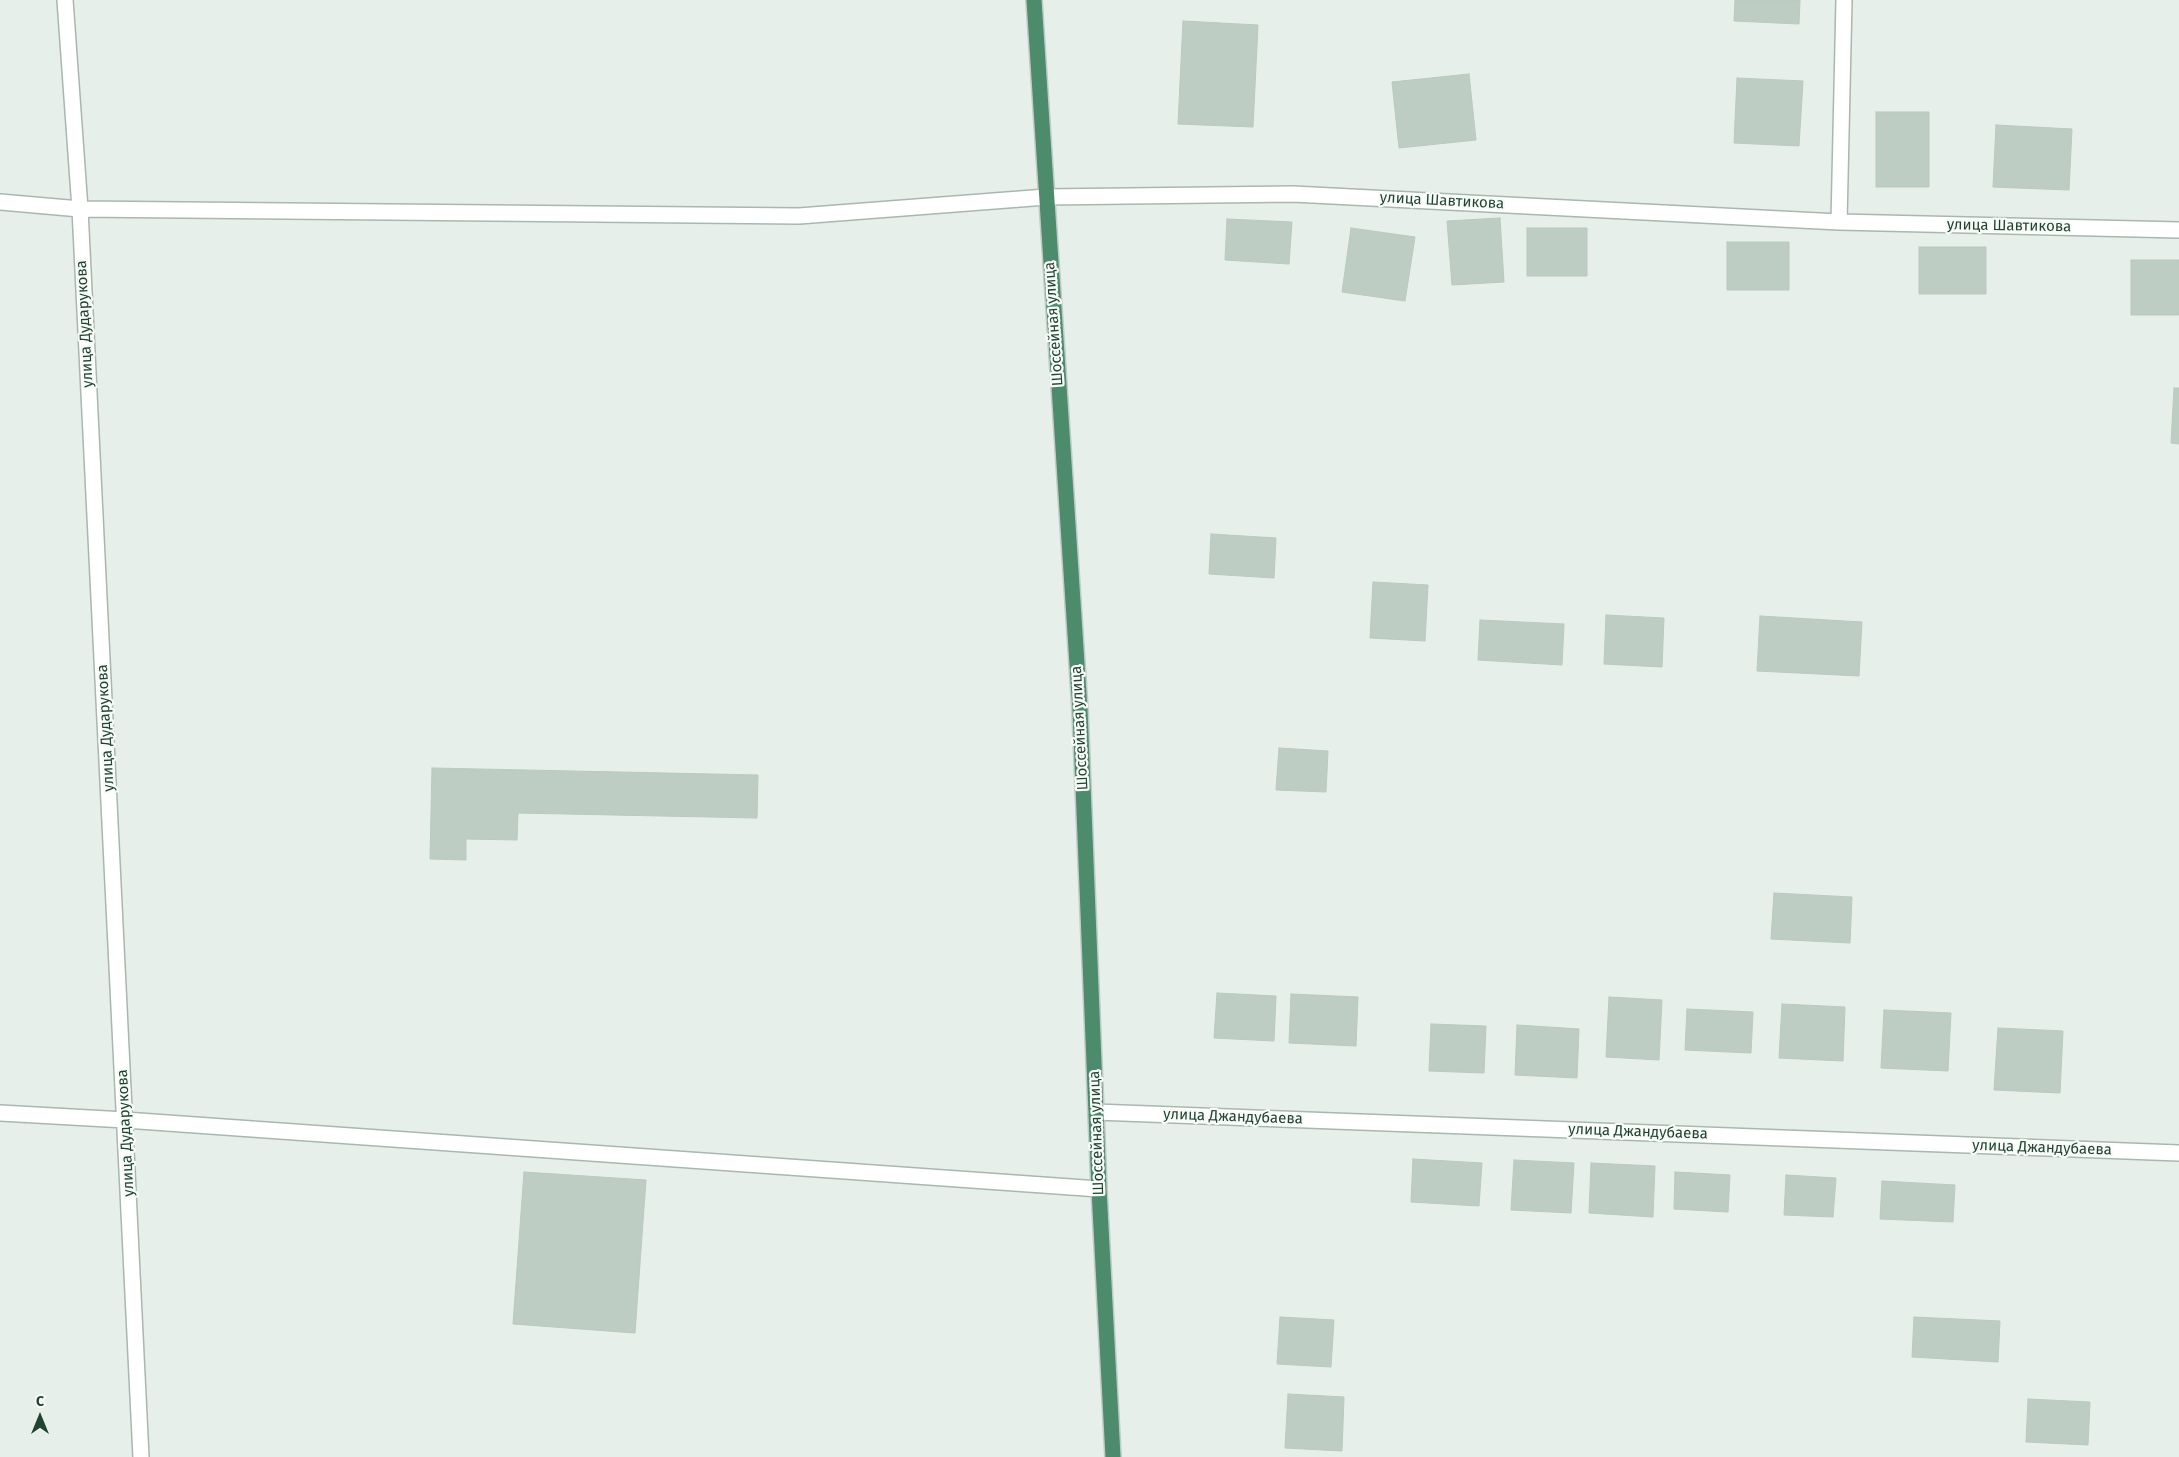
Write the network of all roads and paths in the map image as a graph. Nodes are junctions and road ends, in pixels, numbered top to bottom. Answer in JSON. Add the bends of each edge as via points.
{"nodes":[{"id":1,"x":65,"y":0,"type":"edge"},
{"id":2,"x":1034,"y":0,"type":"edge"},
{"id":3,"x":1844,"y":0,"type":"edge"},
{"id":4,"x":1046,"y":197,"type":"junction"},
{"id":5,"x":0,"y":202,"type":"edge"},
{"id":6,"x":80,"y":209,"type":"junction"},
{"id":7,"x":1839,"y":222,"type":"junction"},
{"id":8,"x":2179,"y":230,"type":"edge"},
{"id":9,"x":1096,"y":1112,"type":"junction"},
{"id":10,"x":0,"y":1114,"type":"edge"},
{"id":11,"x":125,"y":1120,"type":"junction"},
{"id":12,"x":2179,"y":1153,"type":"edge"},
{"id":13,"x":1099,"y":1189,"type":"junction"},
{"id":14,"x":140,"y":1457,"type":"edge"},
{"id":15,"x":1113,"y":1457,"type":"edge"}],
"edges":[{"from":1,"to":6,"type":"street","name":"улица Дударукова"},
{"from":2,"to":4,"type":"highway","name":"Шоссейная улица"},
{"from":3,"to":7,"type":"street"},
{"from":4,"to":6,"type":"street","name":"улица Шавтикова","via":[[799,216]]},
{"from":4,"to":7,"type":"street","name":"улица Шавтикова","via":[[1293,194]]},
{"from":4,"to":9,"type":"highway","name":"Шоссейная улица","via":[[1080,710]]},
{"from":5,"to":6,"type":"street","name":"улица Шавтикова"},
{"from":6,"to":11,"type":"street","name":"улица Дударукова"},
{"from":7,"to":8,"type":"street","name":"улица Шавтикова"},
{"from":9,"to":12,"type":"street","name":"улица Джандубаева"},
{"from":9,"to":13,"type":"highway","name":"Шоссейная улица"},
{"from":10,"to":11,"type":"street"},
{"from":11,"to":13,"type":"street"},
{"from":11,"to":14,"type":"street","name":"улица Дударукова"},
{"from":13,"to":15,"type":"highway","name":"Шоссейная улица"}]}
